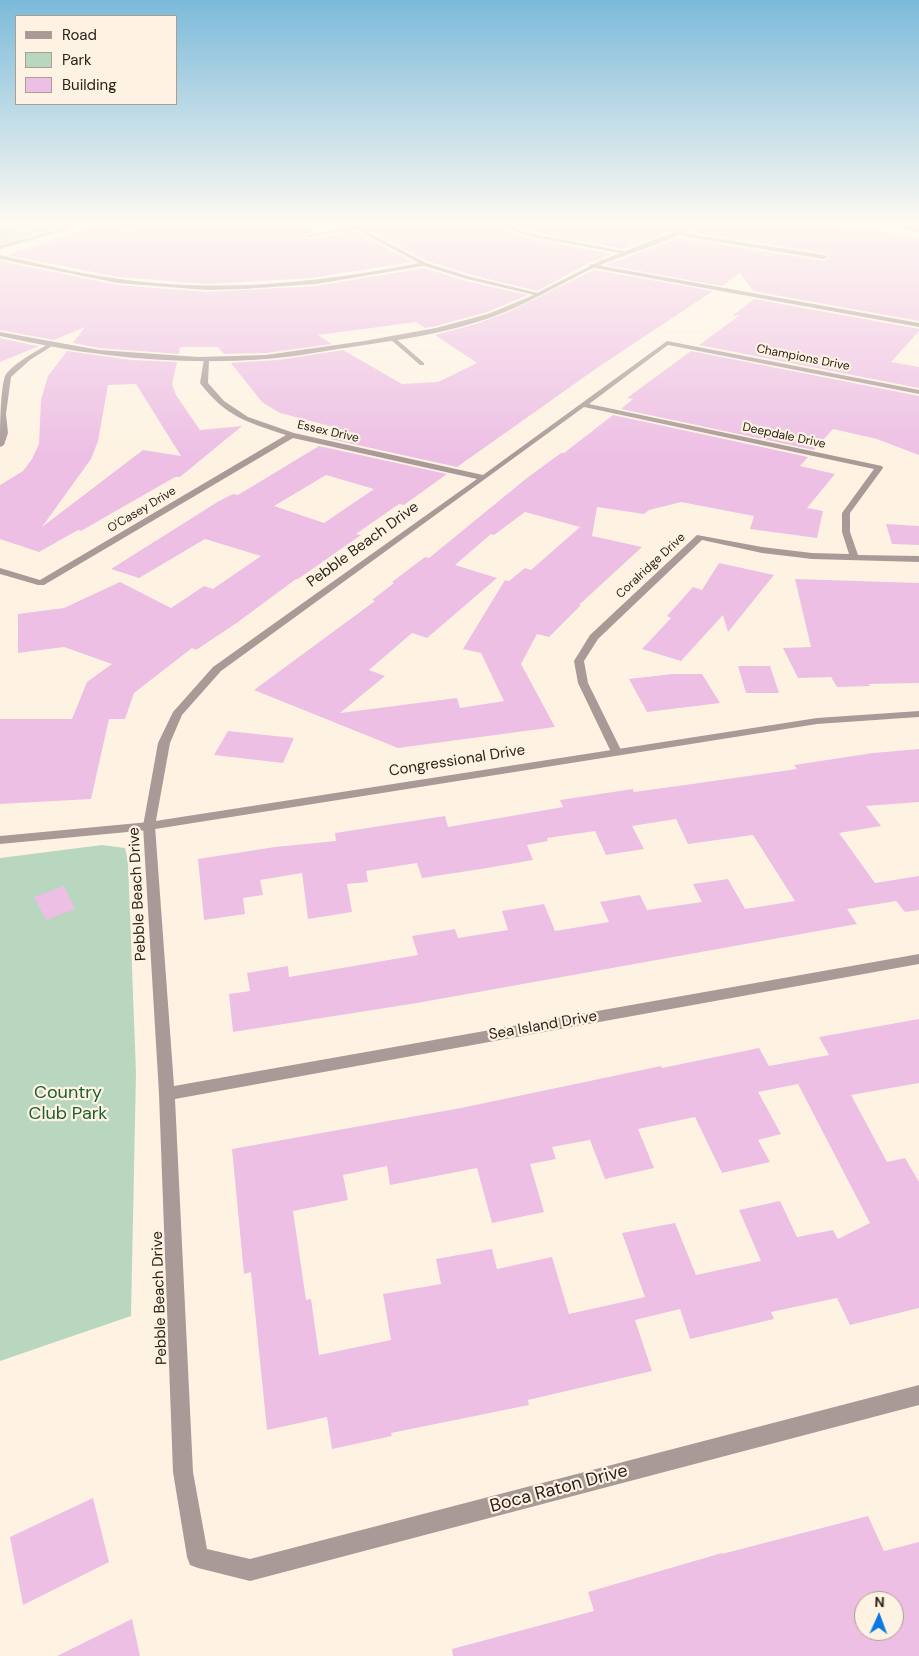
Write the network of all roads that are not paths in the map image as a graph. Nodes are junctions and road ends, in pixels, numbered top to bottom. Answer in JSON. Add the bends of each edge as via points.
{"nodes":[{"id":1,"x":523,"y":301,"type":"edge"},
{"id":2,"x":791,"y":301,"type":"edge"},
{"id":3,"x":919,"y":324,"type":"edge"},
{"id":4,"x":0,"y":334,"type":"edge"},
{"id":5,"x":392,"y":338,"type":"junction"},
{"id":6,"x":49,"y":346,"type":"junction"},
{"id":7,"x":206,"y":360,"type":"junction"},
{"id":8,"x":422,"y":364,"type":"dead end"},
{"id":9,"x":919,"y":392,"type":"edge"},
{"id":10,"x":583,"y":404,"type":"junction"},
{"id":11,"x":1,"y":414,"type":"edge"},
{"id":12,"x":292,"y":435,"type":"junction"},
{"id":13,"x":0,"y":445,"type":"edge"},
{"id":14,"x":484,"y":478,"type":"junction"},
{"id":15,"x":856,"y":558,"type":"junction"},
{"id":16,"x":919,"y":559,"type":"edge"},
{"id":17,"x":0,"y":571,"type":"edge"},
{"id":18,"x":919,"y":714,"type":"edge"},
{"id":19,"x":616,"y":752,"type":"junction"},
{"id":20,"x":149,"y":826,"type":"junction"},
{"id":21,"x":0,"y":840,"type":"edge"},
{"id":22,"x":919,"y":959,"type":"edge"},
{"id":23,"x":167,"y":1094,"type":"junction"},
{"id":24,"x":919,"y":1395,"type":"edge"},
{"id":25,"x":198,"y":1557,"type":"joint"}],
"edges":[{"from":1,"to":5,"type":"street","via":[[449,327]]},
{"from":2,"to":3,"type":"street"},
{"from":4,"to":6,"type":"street"},
{"from":5,"to":7,"type":"street","via":[[267,357]]},
{"from":5,"to":8,"type":"street"},
{"from":6,"to":7,"type":"street"},
{"from":6,"to":11,"type":"street","via":[[8,376]]},
{"from":7,"to":12,"type":"street","name":"Essex Drive","via":[[204,383],[221,403],[245,419]]},
{"from":9,"to":10,"type":"street","name":"Champions Drive","via":[[667,343]]},
{"from":10,"to":14,"type":"street","name":"Pebble Beach Drive"},
{"from":10,"to":15,"type":"street","name":"Deepdale Drive","via":[[879,468],[846,513],[846,532]]},
{"from":11,"to":13,"type":"street","via":[[4,433]]},
{"from":12,"to":14,"type":"street","name":"Essex Drive"},
{"from":12,"to":17,"type":"street","name":"O'Casey Drive","via":[[41,583]]},
{"from":14,"to":20,"type":"street","name":"Pebble Beach Drive","via":[[217,669],[177,714],[164,743]]},
{"from":15,"to":16,"type":"street","name":"Coralridge Drive"},
{"from":15,"to":19,"type":"street","name":"Coralridge Drive","via":[[762,550],[700,537],[594,636],[579,661],[583,683]]},
{"from":18,"to":19,"type":"street","name":"Congressional Drive","via":[[817,722]]},
{"from":19,"to":20,"type":"street","name":"Congressional Drive"},
{"from":20,"to":21,"type":"street","name":"Congressional Drive"},
{"from":20,"to":23,"type":"street","name":"Pebble Beach Drive"},
{"from":22,"to":23,"type":"street","name":"Sea Island Drive"},
{"from":23,"to":25,"type":"street","name":"Pebble Beach Drive","via":[[183,1472]]},
{"from":24,"to":25,"type":"street","name":"Boca Raton Drive","via":[[250,1570]]}]}
